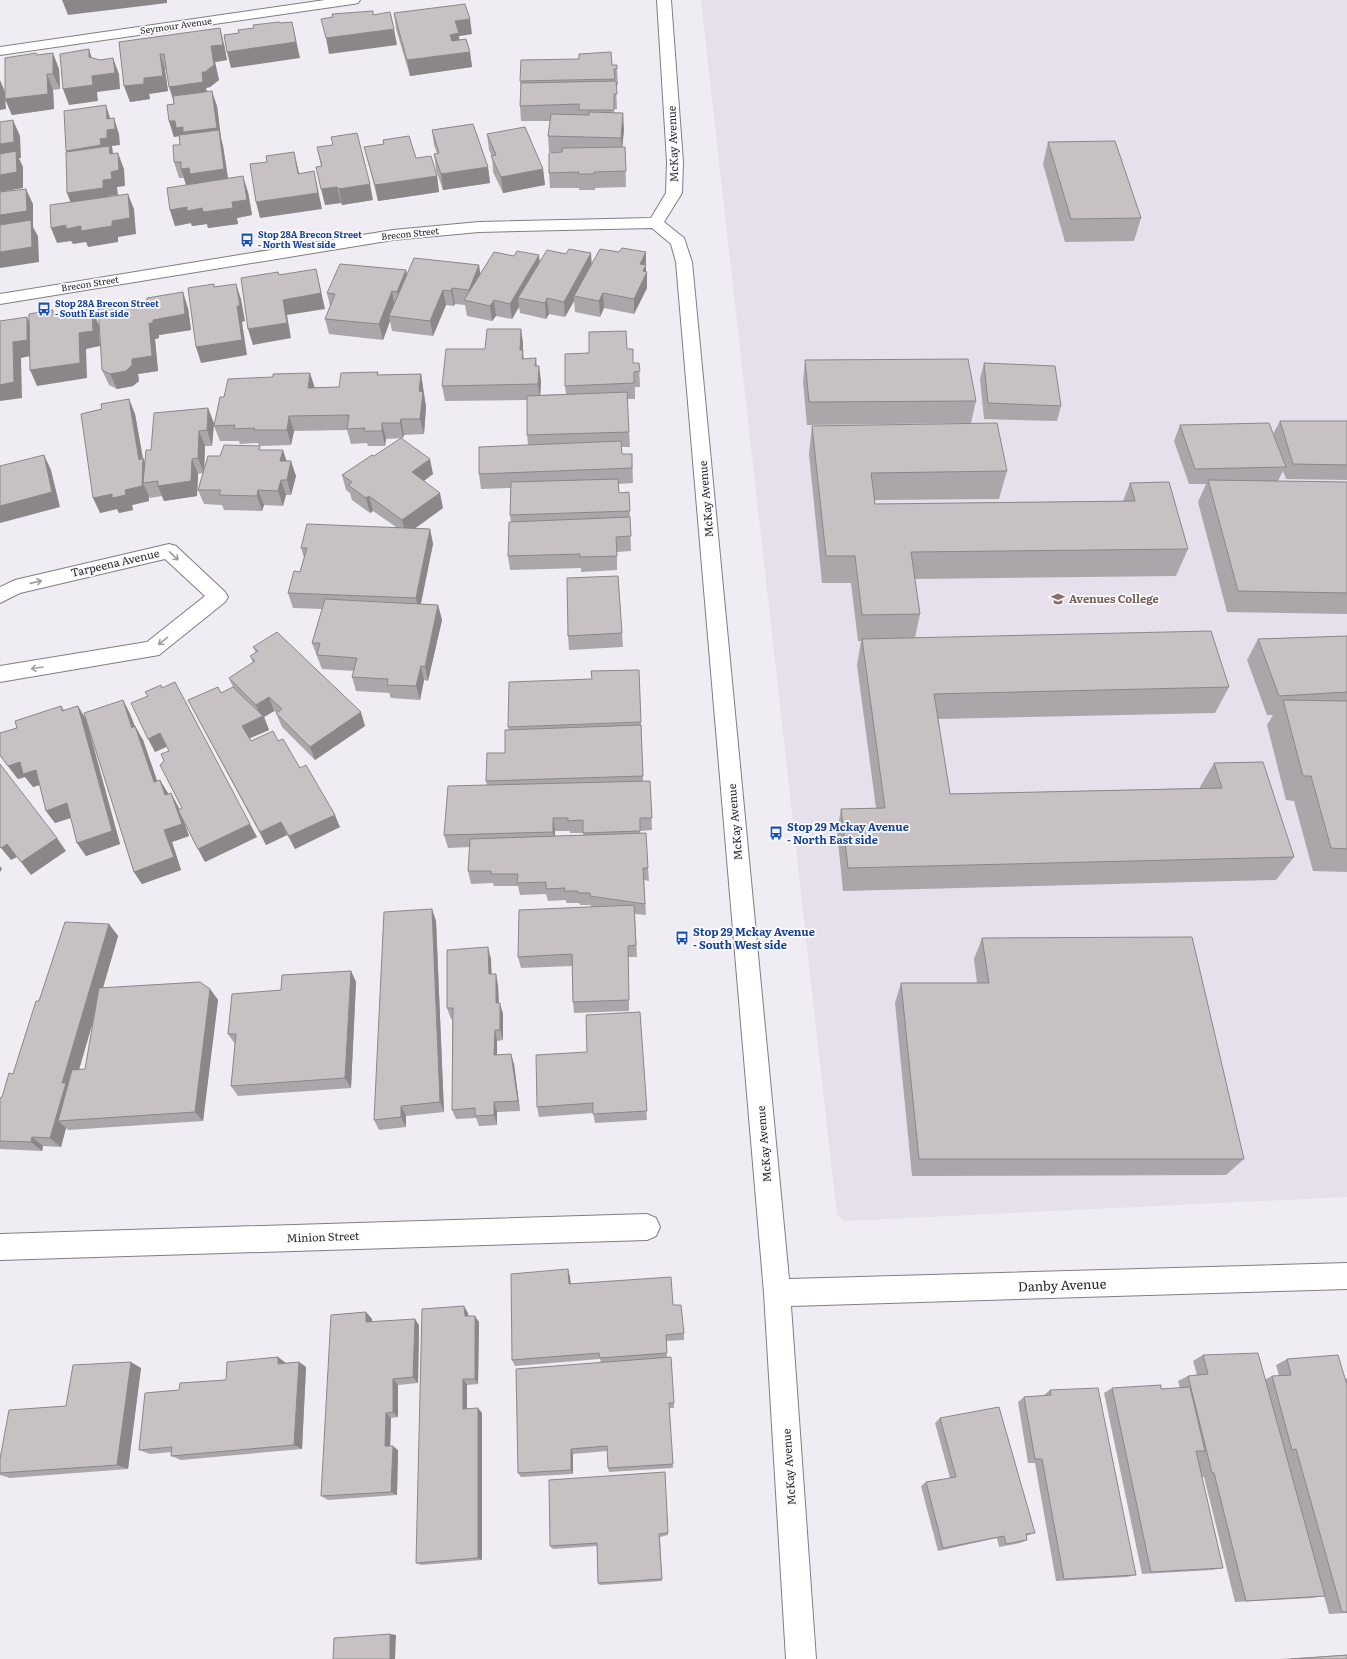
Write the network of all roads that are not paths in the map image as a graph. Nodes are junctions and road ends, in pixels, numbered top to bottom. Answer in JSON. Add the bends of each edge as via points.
{"nodes":[{"id":1,"x":353,"y":0,"type":"edge"},
{"id":2,"x":664,"y":0,"type":"edge"},
{"id":3,"x":0,"y":51,"type":"edge"},
{"id":4,"x":656,"y":223,"type":"junction"},
{"id":5,"x":0,"y":299,"type":"edge"},
{"id":6,"x":0,"y":596,"type":"edge"},
{"id":7,"x":0,"y":674,"type":"edge"},
{"id":8,"x":647,"y":1227,"type":"dead end"},
{"id":9,"x":0,"y":1247,"type":"edge"},
{"id":10,"x":1347,"y":1276,"type":"edge"},
{"id":11,"x":778,"y":1293,"type":"junction"},
{"id":12,"x":801,"y":1659,"type":"edge"}],
"edges":[{"from":1,"to":3,"type":"street","name":"Seymour Avenue"},
{"from":2,"to":4,"type":"street","name":"McKay Avenue","via":[[675,162],[674,192]]},
{"from":4,"to":5,"type":"street","name":"Brecon Street","via":[[479,227],[393,235]]},
{"from":4,"to":11,"type":"street","name":"McKay Avenue","via":[[678,242],[684,262]]},
{"from":6,"to":7,"type":"street","name":"Tarpeena Avenue","one_way":true,"via":[[15,587],[169,551],[218,597],[152,650]]},
{"from":8,"to":9,"type":"street","name":"Minion Street"},
{"from":10,"to":11,"type":"street","name":"Danby Avenue"},
{"from":11,"to":12,"type":"street","name":"McKay Avenue"}]}
